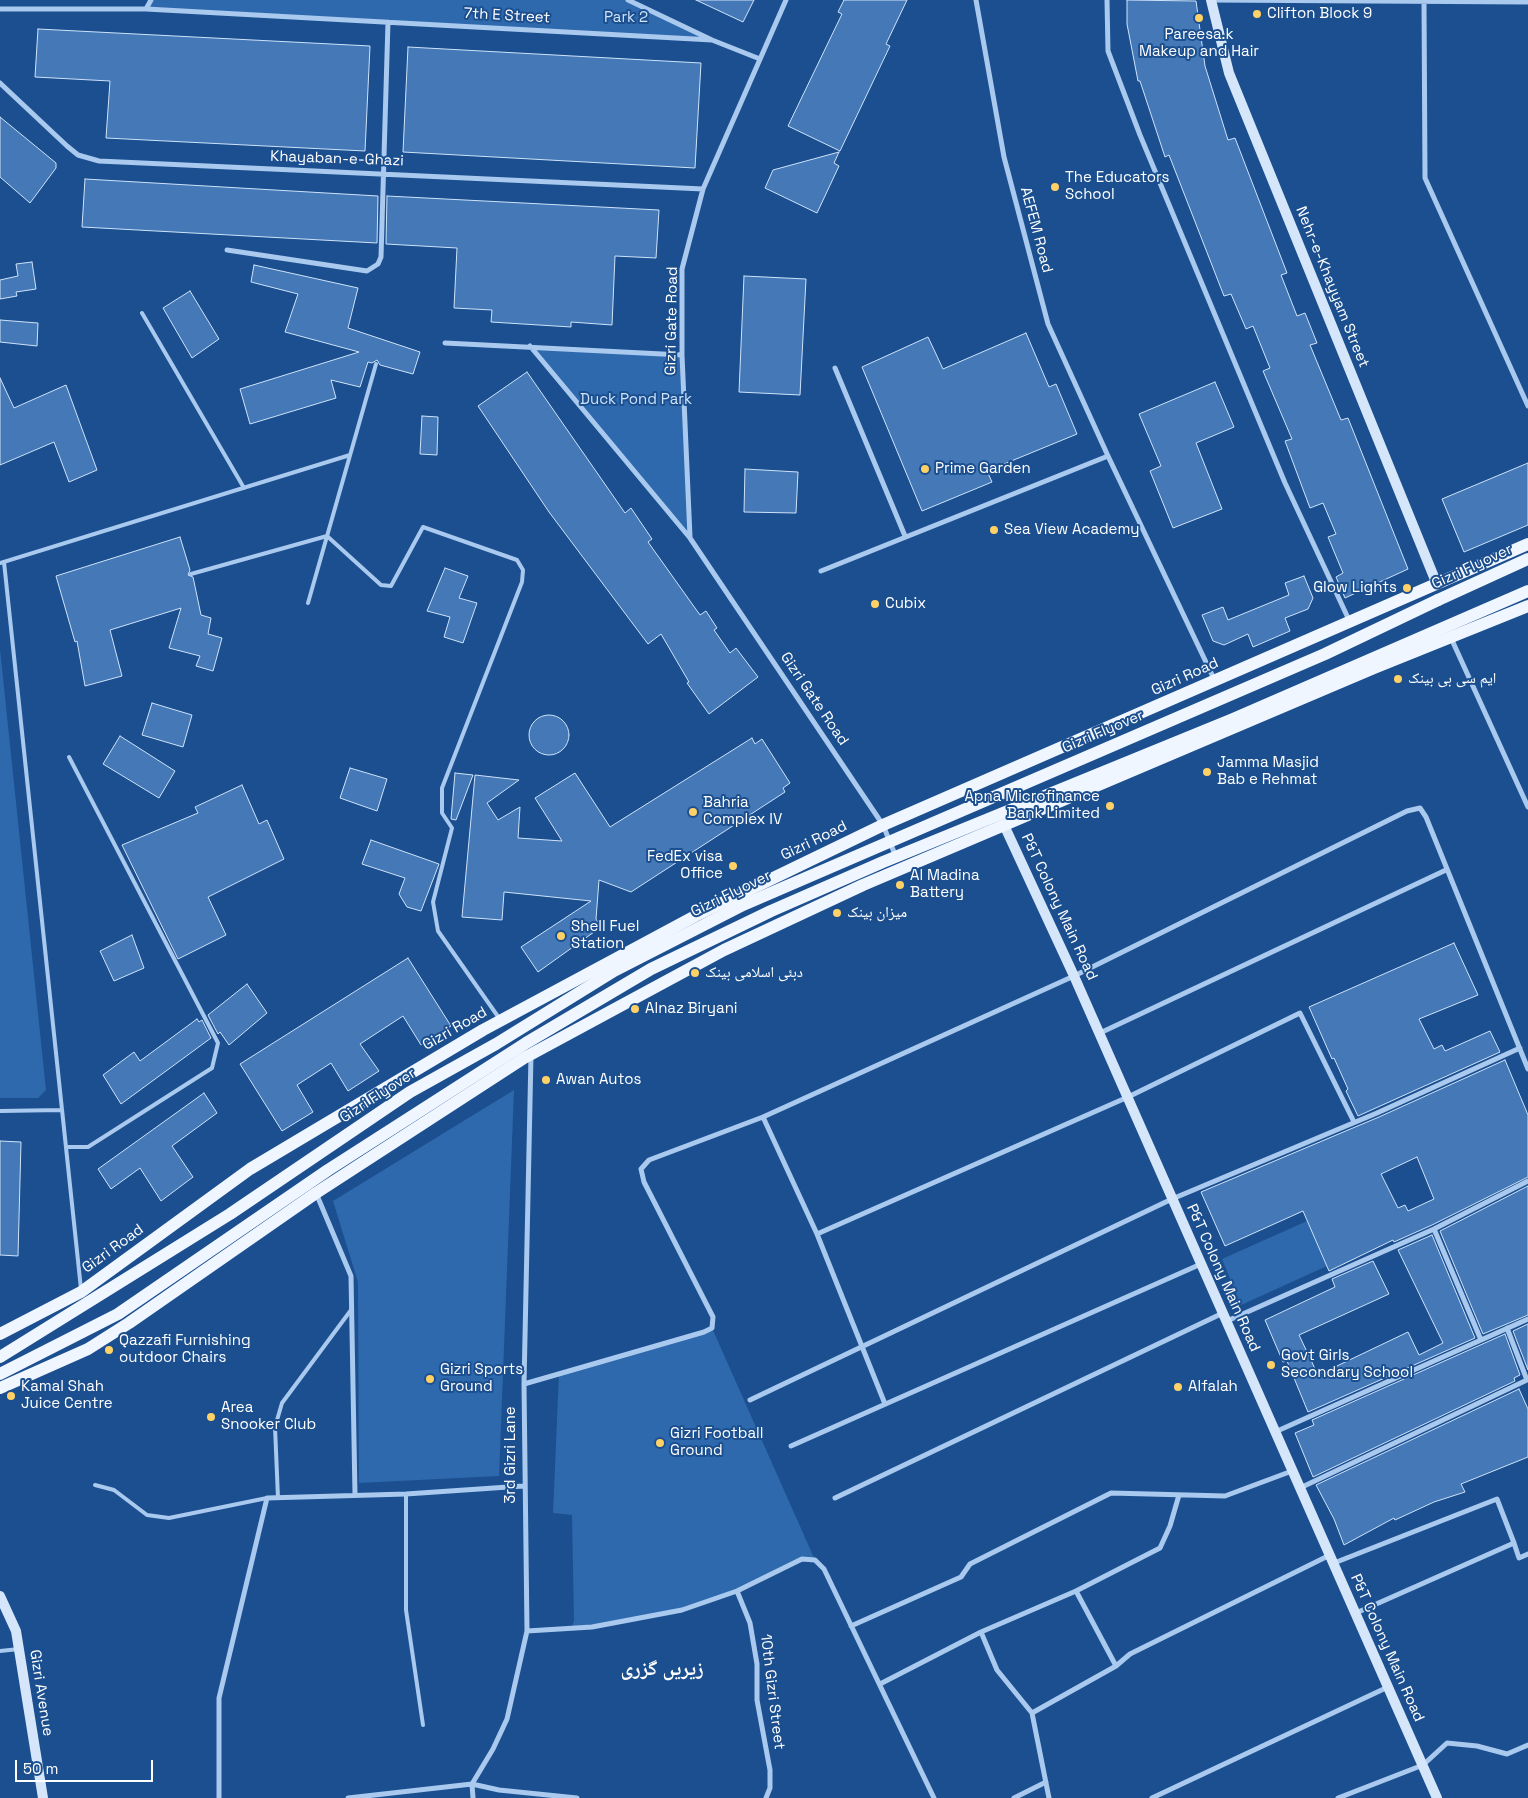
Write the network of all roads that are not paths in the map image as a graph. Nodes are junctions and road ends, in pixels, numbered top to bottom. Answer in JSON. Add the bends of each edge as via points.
{"nodes":[{"id":1,"x":151,"y":0,"type":"edge"},
{"id":2,"x":628,"y":0,"type":"edge"},
{"id":3,"x":786,"y":0,"type":"edge"},
{"id":4,"x":976,"y":0,"type":"edge"},
{"id":5,"x":1107,"y":0,"type":"edge"},
{"id":6,"x":1211,"y":0,"type":"edge"},
{"id":7,"x":1438,"y":1,"type":"edge"},
{"id":8,"x":1424,"y":2,"type":"junction"},
{"id":9,"x":1528,"y":2,"type":"edge"},
{"id":10,"x":0,"y":9,"type":"edge"},
{"id":11,"x":146,"y":9,"type":"junction"},
{"id":12,"x":388,"y":22,"type":"junction"},
{"id":13,"x":712,"y":40,"type":"junction"},
{"id":14,"x":760,"y":59,"type":"junction"},
{"id":15,"x":0,"y":83,"type":"edge"},
{"id":16,"x":385,"y":174,"type":"junction"},
{"id":17,"x":703,"y":189,"type":"junction"},
{"id":18,"x":227,"y":250,"type":"dead end"},
{"id":19,"x":142,"y":313,"type":"dead end"},
{"id":20,"x":445,"y":343,"type":"dead end"},
{"id":21,"x":530,"y":346,"type":"junction"},
{"id":22,"x":682,"y":355,"type":"junction"},
{"id":23,"x":376,"y":364,"type":"dead end"},
{"id":24,"x":835,"y":368,"type":"dead end"},
{"id":25,"x":1528,"y":406,"type":"edge"},
{"id":26,"x":350,"y":456,"type":"junction"},
{"id":27,"x":1108,"y":456,"type":"junction"},
{"id":28,"x":244,"y":488,"type":"junction"},
{"id":29,"x":327,"y":536,"type":"junction"},
{"id":30,"x":905,"y":536,"type":"junction"},
{"id":31,"x":690,"y":538,"type":"junction"},
{"id":32,"x":1528,"y":544,"type":"edge"},
{"id":33,"x":1528,"y":559,"type":"edge"},
{"id":34,"x":2,"y":562,"type":"edge"},
{"id":35,"x":821,"y":571,"type":"dead end"},
{"id":36,"x":192,"y":574,"type":"dead end"},
{"id":37,"x":1436,"y":582,"type":"junction"},
{"id":38,"x":1528,"y":591,"type":"edge"},
{"id":39,"x":308,"y":603,"type":"dead end"},
{"id":40,"x":1528,"y":606,"type":"edge"},
{"id":41,"x":1350,"y":622,"type":"junction"},
{"id":42,"x":1451,"y":638,"type":"junction"},
{"id":43,"x":1216,"y":682,"type":"junction"},
{"id":44,"x":69,"y":757,"type":"dead end"},
{"id":45,"x":1528,"y":807,"type":"edge"},
{"id":46,"x":883,"y":825,"type":"junction"},
{"id":47,"x":1004,"y":825,"type":"junction"},
{"id":48,"x":901,"y":869,"type":"junction"},
{"id":49,"x":1446,"y":870,"type":"junction"},
{"id":50,"x":1074,"y":976,"type":"junction"},
{"id":51,"x":519,"y":1011,"type":"junction"},
{"id":52,"x":501,"y":1021,"type":"junction"},
{"id":53,"x":1099,"y":1034,"type":"junction"},
{"id":54,"x":1520,"y":1048,"type":"junction"},
{"id":55,"x":531,"y":1054,"type":"junction"},
{"id":56,"x":1528,"y":1070,"type":"edge"},
{"id":57,"x":1128,"y":1097,"type":"junction"},
{"id":58,"x":62,"y":1110,"type":"junction"},
{"id":59,"x":0,"y":1111,"type":"edge"},
{"id":60,"x":763,"y":1117,"type":"junction"},
{"id":61,"x":1354,"y":1122,"type":"junction"},
{"id":62,"x":66,"y":1147,"type":"junction"},
{"id":63,"x":1528,"y":1181,"type":"edge"},
{"id":64,"x":316,"y":1193,"type":"junction"},
{"id":65,"x":1172,"y":1199,"type":"junction"},
{"id":66,"x":1434,"y":1229,"type":"junction"},
{"id":67,"x":817,"y":1234,"type":"junction"},
{"id":68,"x":1201,"y":1264,"type":"junction"},
{"id":69,"x":82,"y":1292,"type":"junction"},
{"id":70,"x":351,"y":1310,"type":"junction"},
{"id":71,"x":1225,"y":1317,"type":"junction"},
{"id":72,"x":1528,"y":1319,"type":"edge"},
{"id":73,"x":1507,"y":1328,"type":"junction"},
{"id":74,"x":0,"y":1334,"type":"edge"},
{"id":75,"x":1481,"y":1340,"type":"junction"},
{"id":76,"x":864,"y":1346,"type":"junction"},
{"id":77,"x":0,"y":1357,"type":"edge"},
{"id":78,"x":0,"y":1374,"type":"edge"},
{"id":79,"x":1528,"y":1382,"type":"edge"},
{"id":80,"x":524,"y":1384,"type":"junction"},
{"id":81,"x":0,"y":1388,"type":"edge"},
{"id":82,"x":750,"y":1400,"type":"dead end"},
{"id":83,"x":885,"y":1404,"type":"junction"},
{"id":84,"x":1276,"y":1432,"type":"junction"},
{"id":85,"x":791,"y":1446,"type":"dead end"},
{"id":86,"x":1293,"y":1471,"type":"junction"},
{"id":87,"x":95,"y":1486,"type":"dead end"},
{"id":88,"x":523,"y":1486,"type":"junction"},
{"id":89,"x":1300,"y":1488,"type":"junction"},
{"id":90,"x":406,"y":1494,"type":"junction"},
{"id":91,"x":354,"y":1495,"type":"junction"},
{"id":92,"x":1179,"y":1495,"type":"junction"},
{"id":93,"x":267,"y":1498,"type":"junction"},
{"id":94,"x":278,"y":1498,"type":"junction"},
{"id":95,"x":835,"y":1498,"type":"dead end"},
{"id":96,"x":1514,"y":1543,"type":"junction"},
{"id":97,"x":1528,"y":1554,"type":"edge"},
{"id":98,"x":1332,"y":1559,"type":"junction"},
{"id":99,"x":737,"y":1590,"type":"junction"},
{"id":100,"x":1076,"y":1591,"type":"junction"},
{"id":101,"x":0,"y":1596,"type":"edge"},
{"id":102,"x":1356,"y":1613,"type":"junction"},
{"id":103,"x":851,"y":1626,"type":"junction"},
{"id":104,"x":526,"y":1631,"type":"junction"},
{"id":105,"x":981,"y":1632,"type":"junction"},
{"id":106,"x":19,"y":1649,"type":"junction"},
{"id":107,"x":0,"y":1651,"type":"edge"},
{"id":108,"x":1116,"y":1666,"type":"junction"},
{"id":109,"x":880,"y":1684,"type":"junction"},
{"id":110,"x":1388,"y":1687,"type":"junction"},
{"id":111,"x":1032,"y":1713,"type":"junction"},
{"id":112,"x":423,"y":1725,"type":"dead end"},
{"id":113,"x":1528,"y":1745,"type":"edge"},
{"id":114,"x":1423,"y":1765,"type":"junction"},
{"id":115,"x":1046,"y":1782,"type":"junction"},
{"id":116,"x":472,"y":1784,"type":"junction"},
{"id":117,"x":43,"y":1798,"type":"edge"},
{"id":118,"x":220,"y":1798,"type":"edge"},
{"id":119,"x":348,"y":1798,"type":"edge"},
{"id":120,"x":473,"y":1798,"type":"edge"},
{"id":121,"x":577,"y":1798,"type":"edge"},
{"id":122,"x":766,"y":1798,"type":"edge"},
{"id":123,"x":934,"y":1798,"type":"edge"},
{"id":124,"x":1014,"y":1798,"type":"edge"},
{"id":125,"x":1049,"y":1798,"type":"edge"},
{"id":126,"x":1152,"y":1798,"type":"edge"},
{"id":127,"x":1338,"y":1798,"type":"edge"},
{"id":128,"x":1437,"y":1798,"type":"edge"}],
"edges":[{"from":1,"to":11,"type":"street"},
{"from":2,"to":13,"type":"street"},
{"from":3,"to":14,"type":"street","name":"Gizri Gate Road"},
{"from":4,"to":27,"type":"street","name":"AEFEM Road","via":[[1004,157],[1048,324]]},
{"from":5,"to":41,"type":"street","via":[[1108,51],[1140,135],[1285,483]]},
{"from":6,"to":8,"type":"street"},
{"from":6,"to":37,"type":"street","name":"Nehr-e-Khayyam Street","via":[[1229,73]]},
{"from":7,"to":8,"type":"street"},
{"from":7,"to":9,"type":"street"},
{"from":8,"to":25,"type":"street","via":[[1425,178]]},
{"from":10,"to":11,"type":"street","name":"7th E Street"},
{"from":11,"to":12,"type":"street","name":"7th E Street"},
{"from":12,"to":13,"type":"street","name":"7th E Street"},
{"from":12,"to":16,"type":"street"},
{"from":13,"to":14,"type":"street"},
{"from":14,"to":17,"type":"street","name":"Gizri Gate Road"},
{"from":15,"to":16,"type":"street","name":"Khayaban-e-Ghazi","via":[[78,155],[88,159],[114,163]]},
{"from":16,"to":17,"type":"street","name":"Khayaban-e-Ghazi"},
{"from":16,"to":18,"type":"street","via":[[381,257],[367,271]]},
{"from":17,"to":22,"type":"street","name":"Gizri Gate Road","via":[[682,269]]},
{"from":19,"to":28,"type":"lane"},
{"from":20,"to":21,"type":"street"},
{"from":21,"to":22,"type":"street"},
{"from":21,"to":31,"type":"street"},
{"from":22,"to":31,"type":"street","name":"Gizri Gate Road"},
{"from":23,"to":26,"type":"lane"},
{"from":24,"to":30,"type":"street"},
{"from":26,"to":28,"type":"lane"},
{"from":26,"to":29,"type":"lane"},
{"from":27,"to":30,"type":"street"},
{"from":27,"to":43,"type":"street","name":"AEFEM Road"},
{"from":28,"to":34,"type":"lane"},
{"from":29,"to":36,"type":"lane"},
{"from":29,"to":39,"type":"lane"},
{"from":29,"to":52,"type":"lane","via":[[380,585],[390,586],[422,527],[517,560],[523,570],[522,582],[442,788],[442,813],[452,828],[434,902],[438,932]]},
{"from":30,"to":35,"type":"street"},
{"from":31,"to":46,"type":"street","name":"Gizri Gate Road"},
{"from":32,"to":37,"type":"main road","name":"Gizri Road"},
{"from":33,"to":77,"type":"main road","name":"Gizri Flyover","bridge":true,"via":[[1325,654],[743,905],[614,971],[496,1044],[410,1092],[230,1214]]},
{"from":34,"to":58,"type":"lane"},
{"from":37,"to":41,"type":"main road","name":"Gizri Road"},
{"from":38,"to":78,"type":"main road","bridge":true,"via":[[1233,719],[883,862],[651,969],[526,1043],[345,1159],[118,1314]]},
{"from":40,"to":42,"type":"main road"},
{"from":41,"to":43,"type":"main road","name":"Gizri Road"},
{"from":42,"to":45,"type":"street"},
{"from":42,"to":47,"type":"main road"},
{"from":43,"to":46,"type":"main road","name":"Gizri Road"},
{"from":44,"to":62,"type":"lane","via":[[218,1043],[212,1068],[88,1147]]},
{"from":46,"to":48,"type":"street","name":"Gizri Gate Road"},
{"from":46,"to":51,"type":"main road","name":"Gizri Road","via":[[699,914]]},
{"from":47,"to":48,"type":"main road"},
{"from":47,"to":50,"type":"street","name":"P&T Colony Main Road"},
{"from":48,"to":55,"type":"main road","via":[[724,950]]},
{"from":49,"to":50,"type":"street","via":[[1420,808],[1407,811]]},
{"from":49,"to":53,"type":"street"},
{"from":49,"to":54,"type":"street"},
{"from":50,"to":53,"type":"street","name":"P&T Colony Main Road"},
{"from":50,"to":60,"type":"street"},
{"from":51,"to":52,"type":"main road","name":"Gizri Road"},
{"from":51,"to":55,"type":"street","name":"3rd Gizri Lane"},
{"from":52,"to":69,"type":"main road","name":"Gizri Road","via":[[250,1169]]},
{"from":53,"to":57,"type":"street","name":"P&T Colony Main Road"},
{"from":54,"to":56,"type":"street"},
{"from":54,"to":61,"type":"street"},
{"from":55,"to":64,"type":"main road"},
{"from":55,"to":80,"type":"street","name":"3rd Gizri Lane"},
{"from":57,"to":61,"type":"street","via":[[1300,1013]]},
{"from":57,"to":65,"type":"street","name":"P&T Colony Main Road"},
{"from":57,"to":67,"type":"street"},
{"from":58,"to":59,"type":"lane"},
{"from":58,"to":62,"type":"lane"},
{"from":60,"to":67,"type":"street"},
{"from":60,"to":80,"type":"street","via":[[649,1160],[641,1169],[644,1182],[713,1318],[712,1328]]},
{"from":61,"to":65,"type":"street"},
{"from":62,"to":69,"type":"lane"},
{"from":63,"to":66,"type":"street"},
{"from":64,"to":70,"type":"street","via":[[350,1276]]},
{"from":64,"to":81,"type":"main road","via":[[88,1349]]},
{"from":65,"to":68,"type":"street","name":"P&T Colony Main Road"},
{"from":65,"to":76,"type":"street"},
{"from":66,"to":71,"type":"street"},
{"from":66,"to":75,"type":"street"},
{"from":67,"to":76,"type":"street"},
{"from":68,"to":71,"type":"street","name":"P&T Colony Main Road"},
{"from":68,"to":83,"type":"street"},
{"from":69,"to":74,"type":"main road","name":"Gizri Road"},
{"from":70,"to":91,"type":"street"},
{"from":70,"to":94,"type":"lane","via":[[282,1403],[275,1427]]},
{"from":71,"to":84,"type":"street","name":"P&T Colony Main Road"},
{"from":71,"to":95,"type":"street"},
{"from":72,"to":73,"type":"street"},
{"from":73,"to":75,"type":"street"},
{"from":73,"to":79,"type":"street"},
{"from":75,"to":84,"type":"street"},
{"from":76,"to":82,"type":"street"},
{"from":76,"to":83,"type":"street"},
{"from":79,"to":89,"type":"street"},
{"from":80,"to":88,"type":"street","name":"3rd Gizri Lane"},
{"from":83,"to":85,"type":"street"},
{"from":84,"to":86,"type":"street","name":"P&T Colony Main Road"},
{"from":86,"to":89,"type":"street","name":"P&T Colony Main Road"},
{"from":86,"to":92,"type":"street","via":[[1225,1496]]},
{"from":87,"to":93,"type":"lane","via":[[114,1490],[147,1515],[169,1518]]},
{"from":88,"to":90,"type":"street"},
{"from":88,"to":104,"type":"street","name":"3rd Gizri Lane"},
{"from":89,"to":98,"type":"street","name":"P&T Colony Main Road"},
{"from":90,"to":91,"type":"street"},
{"from":90,"to":112,"type":"lane","via":[[406,1610]]},
{"from":91,"to":94,"type":"street"},
{"from":92,"to":100,"type":"street","via":[[1160,1548]]},
{"from":92,"to":103,"type":"street","via":[[1111,1493],[970,1564],[961,1577]]},
{"from":93,"to":94,"type":"street"},
{"from":93,"to":118,"type":"street","via":[[219,1698]]},
{"from":96,"to":97,"type":"street","via":[[1519,1558]]},
{"from":96,"to":98,"type":"street","via":[[1497,1499]]},
{"from":96,"to":102,"type":"street"},
{"from":98,"to":102,"type":"street","name":"P&T Colony Main Road"},
{"from":98,"to":108,"type":"street","via":[[1130,1654]]},
{"from":99,"to":103,"type":"street","via":[[802,1559],[815,1560],[824,1569]]},
{"from":99,"to":104,"type":"street","via":[[682,1610],[610,1624]]},
{"from":99,"to":122,"type":"street","name":"10th Gizri Street","via":[[750,1623],[757,1664],[758,1700],[770,1770],[770,1788]]},
{"from":100,"to":105,"type":"street"},
{"from":100,"to":108,"type":"street"},
{"from":101,"to":106,"type":"street","name":"Gizri Avenue","via":[[16,1631]]},
{"from":102,"to":110,"type":"street","name":"P&T Colony Main Road"},
{"from":103,"to":109,"type":"street"},
{"from":104,"to":116,"type":"street","name":"3rd Gizri Lane","via":[[507,1718]]},
{"from":105,"to":109,"type":"street"},
{"from":105,"to":111,"type":"street","via":[[997,1670]]},
{"from":106,"to":107,"type":"lane"},
{"from":106,"to":117,"type":"street","name":"Gizri Avenue"},
{"from":108,"to":111,"type":"street"},
{"from":109,"to":123,"type":"street"},
{"from":110,"to":114,"type":"street","name":"P&T Colony Main Road"},
{"from":110,"to":126,"type":"street"},
{"from":111,"to":115,"type":"street"},
{"from":113,"to":114,"type":"street","via":[[1507,1754],[1448,1743]]},
{"from":114,"to":127,"type":"street"},
{"from":114,"to":128,"type":"street","name":"P&T Colony Main Road"},
{"from":115,"to":124,"type":"street"},
{"from":115,"to":125,"type":"street"},
{"from":116,"to":119,"type":"street"},
{"from":116,"to":120,"type":"street"},
{"from":116,"to":121,"type":"street"}]}
